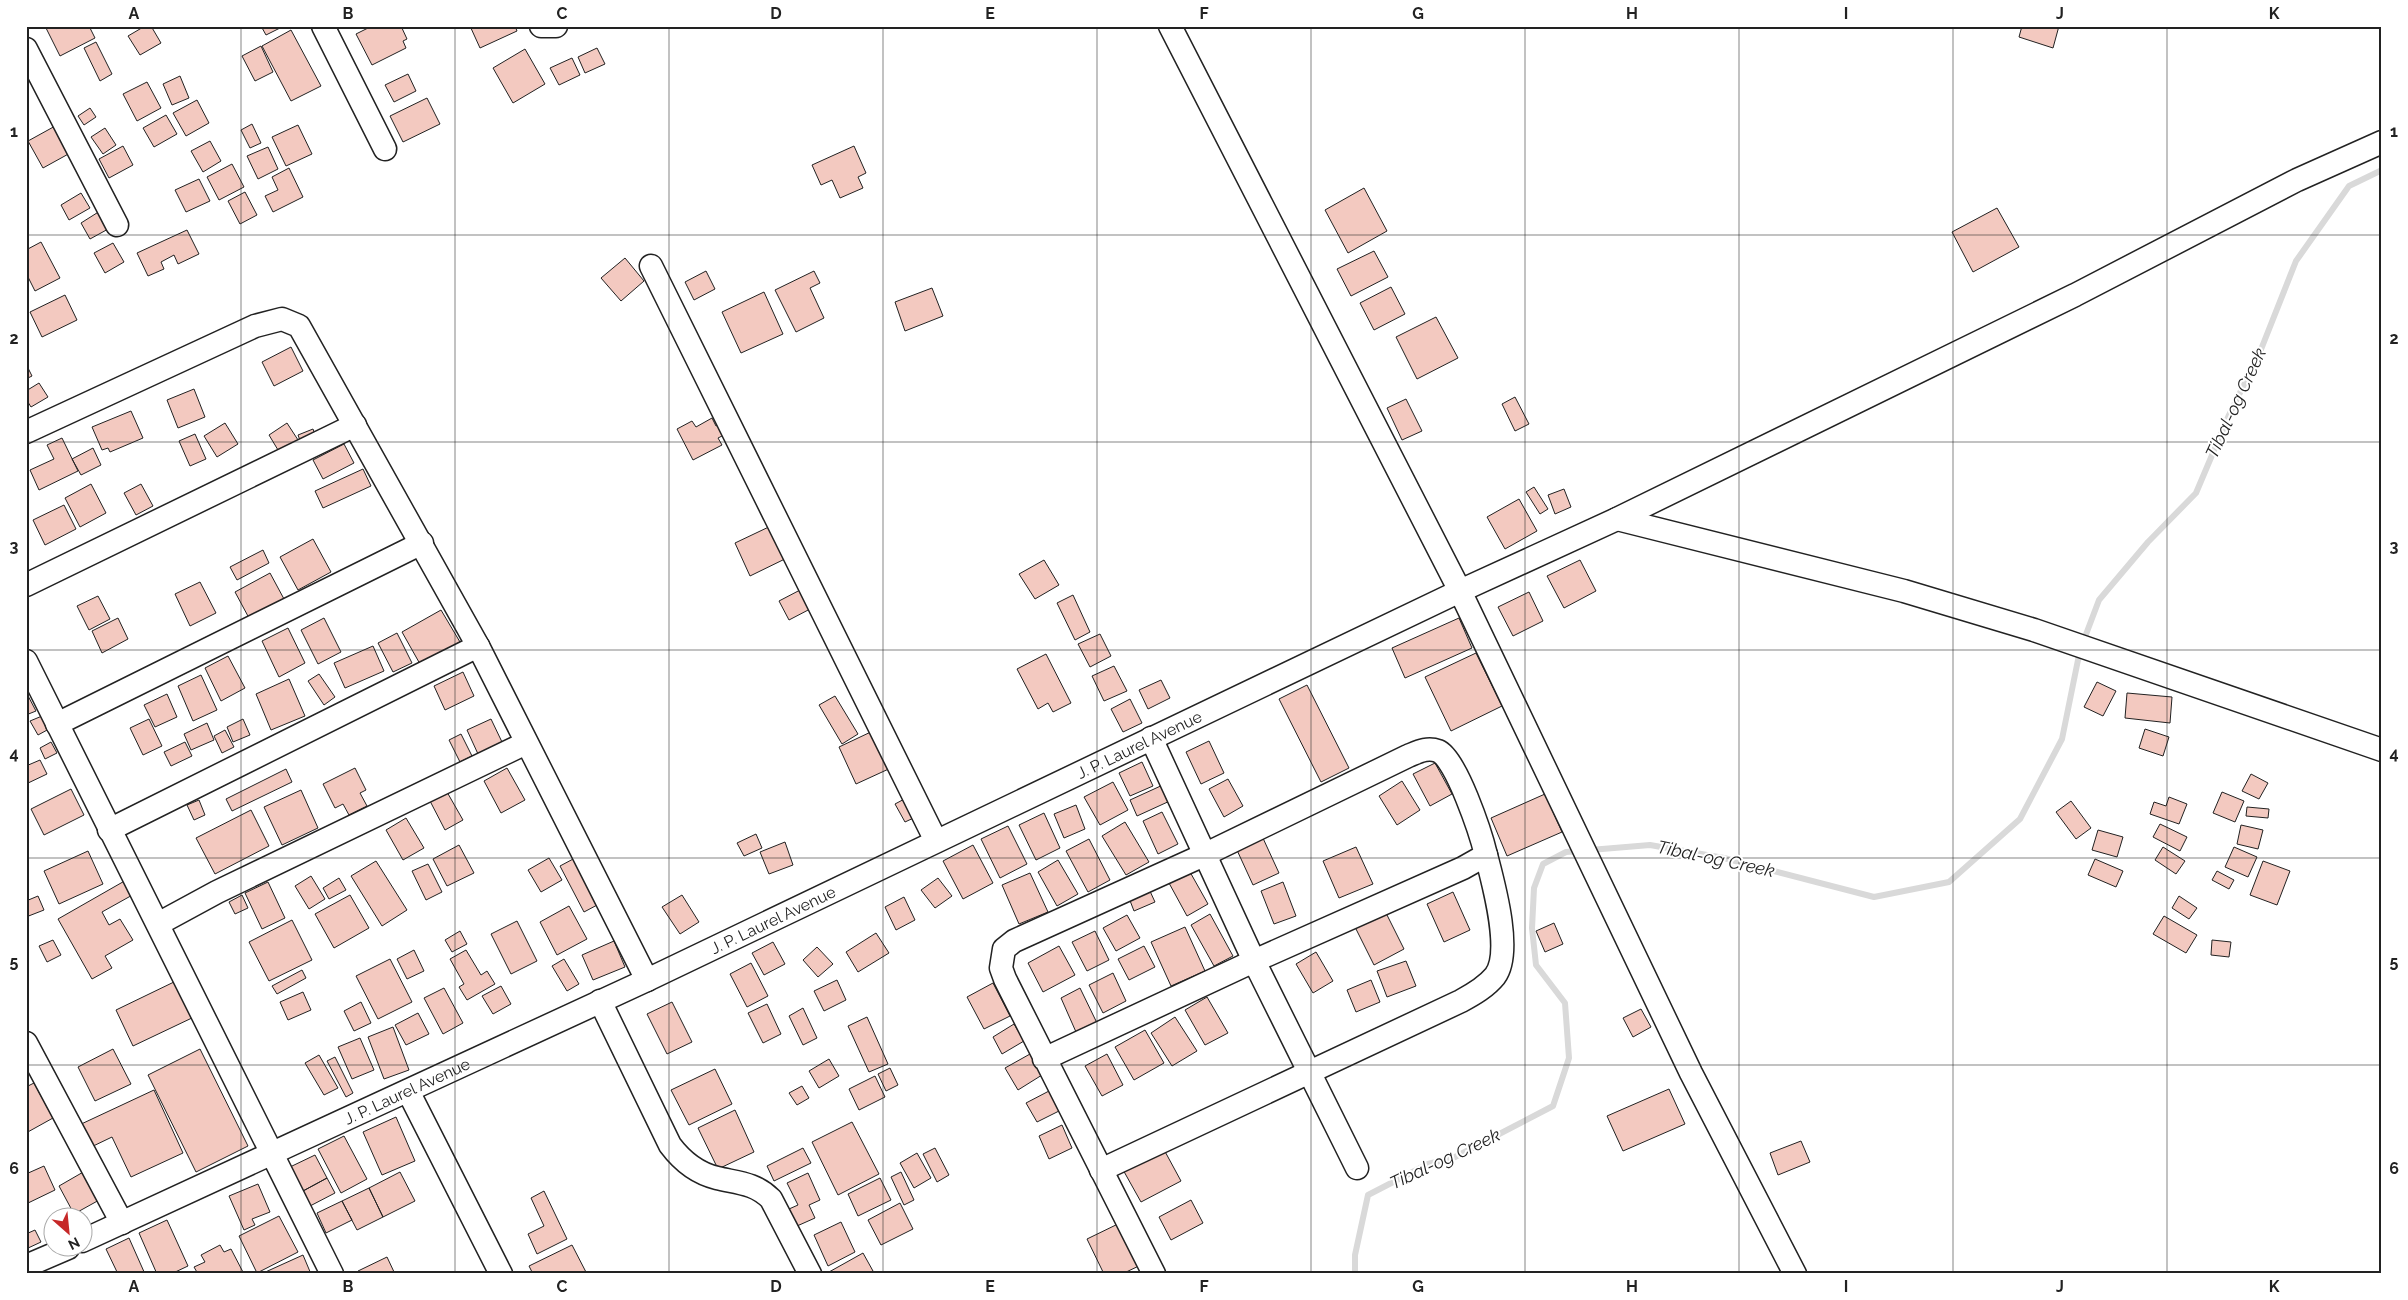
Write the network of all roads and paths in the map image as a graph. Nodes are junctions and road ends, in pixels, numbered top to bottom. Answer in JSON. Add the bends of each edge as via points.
{"nodes":[{"id":1,"x":323,"y":26,"type":"edge"},
{"id":2,"x":541,"y":26,"type":"edge"},
{"id":3,"x":556,"y":26,"type":"edge"},
{"id":4,"x":1170,"y":26,"type":"edge"},
{"id":5,"x":26,"y":49,"type":"edge"},
{"id":6,"x":2382,"y":142,"type":"edge"},
{"id":7,"x":385,"y":149,"type":"dead end"},
{"id":8,"x":117,"y":225,"type":"dead end"},
{"id":9,"x":651,"y":266,"type":"dead end"},
{"id":10,"x":355,"y":425,"type":"junction"},
{"id":11,"x":26,"y":432,"type":"edge"},
{"id":12,"x":1617,"y":519,"type":"junction"},
{"id":13,"x":422,"y":543,"type":"junction"},
{"id":14,"x":26,"y":585,"type":"edge"},
{"id":15,"x":1460,"y":591,"type":"junction"},
{"id":16,"x":478,"y":646,"type":"junction"},
{"id":17,"x":26,"y":661,"type":"edge"},
{"id":18,"x":57,"y":724,"type":"junction"},
{"id":19,"x":1150,"y":738,"type":"junction"},
{"id":20,"x":526,"y":743,"type":"junction"},
{"id":21,"x":2382,"y":750,"type":"edge"},
{"id":22,"x":109,"y":830,"type":"junction"},
{"id":23,"x":936,"y":841,"type":"junction"},
{"id":24,"x":1206,"y":854,"type":"junction"},
{"id":25,"x":1486,"y":854,"type":"junction"},
{"id":26,"x":158,"y":924,"type":"junction"},
{"id":27,"x":1254,"y":960,"type":"junction"},
{"id":28,"x":647,"y":980,"type":"junction"},
{"id":29,"x":600,"y":1001,"type":"junction"},
{"id":30,"x":26,"y":1043,"type":"edge"},
{"id":31,"x":1044,"y":1059,"type":"junction"},
{"id":32,"x":1309,"y":1071,"type":"junction"},
{"id":33,"x":408,"y":1091,"type":"junction"},
{"id":34,"x":273,"y":1154,"type":"junction"},
{"id":35,"x":1357,"y":1168,"type":"dead end"},
{"id":36,"x":1101,"y":1170,"type":"junction"},
{"id":37,"x":122,"y":1223,"type":"junction"},
{"id":38,"x":92,"y":1236,"type":"edge"},
{"id":39,"x":45,"y":1258,"type":"edge"},
{"id":40,"x":26,"y":1266,"type":"edge"},
{"id":41,"x":332,"y":1274,"type":"edge"},
{"id":42,"x":501,"y":1274,"type":"edge"},
{"id":43,"x":810,"y":1274,"type":"edge"},
{"id":44,"x":1154,"y":1274,"type":"edge"},
{"id":45,"x":1794,"y":1274,"type":"edge"}],
"edges":[{"from":1,"to":7,"type":"street"},
{"from":2,"to":3,"type":"street"},
{"from":4,"to":15,"type":"street"},
{"from":5,"to":8,"type":"street"},
{"from":6,"to":12,"type":"street","name":"J. P. Laurel Avenue","via":[[2297,180],[2066,300]]},
{"from":9,"to":23,"type":"street"},
{"from":10,"to":11,"type":"street","via":[[299,326],[282,319],[255,326]]},
{"from":10,"to":13,"type":"street"},
{"from":10,"to":14,"type":"street"},
{"from":12,"to":15,"type":"street","name":"J. P. Laurel Avenue"},
{"from":12,"to":21,"type":"street","via":[[1904,591],[2034,630]]},
{"from":13,"to":16,"type":"street"},
{"from":13,"to":18,"type":"street"},
{"from":15,"to":19,"type":"street","name":"J. P. Laurel Avenue"},
{"from":15,"to":45,"type":"street","via":[[1691,1073]]},
{"from":16,"to":20,"type":"street"},
{"from":16,"to":22,"type":"street"},
{"from":17,"to":18,"type":"street"},
{"from":18,"to":22,"type":"street"},
{"from":19,"to":23,"type":"street","name":"J. P. Laurel Avenue"},
{"from":19,"to":24,"type":"street"},
{"from":20,"to":26,"type":"street","via":[[217,892]]},
{"from":20,"to":28,"type":"street"},
{"from":22,"to":26,"type":"street"},
{"from":23,"to":28,"type":"street","name":"J. P. Laurel Avenue"},
{"from":24,"to":25,"type":"street","via":[[1427,749],[1439,751],[1450,761],[1480,828]]},
{"from":24,"to":27,"type":"street"},
{"from":24,"to":31,"type":"street","via":[[1014,941],[1004,949],[1001,968],[1004,979]]},
{"from":25,"to":27,"type":"street","via":[[1463,868]]},
{"from":25,"to":32,"type":"street","via":[[1500,909],[1502,962],[1496,974],[1483,988],[1461,1001]]},
{"from":26,"to":34,"type":"street"},
{"from":27,"to":31,"type":"street"},
{"from":27,"to":32,"type":"street"},
{"from":28,"to":29,"type":"street","name":"J. P. Laurel Avenue"},
{"from":29,"to":33,"type":"street","name":"J. P. Laurel Avenue"},
{"from":29,"to":43,"type":"street","via":[[670,1145],[682,1160],[697,1170],[762,1190],[771,1199]]},
{"from":30,"to":37,"type":"street"},
{"from":31,"to":36,"type":"street"},
{"from":32,"to":35,"type":"street"},
{"from":32,"to":36,"type":"street"},
{"from":33,"to":34,"type":"street","name":"J. P. Laurel Avenue"},
{"from":33,"to":42,"type":"street"},
{"from":34,"to":37,"type":"street","name":"J. P. Laurel Avenue"},
{"from":34,"to":41,"type":"street"},
{"from":36,"to":44,"type":"street"},
{"from":37,"to":38,"type":"street","name":"J. P. Laurel Avenue"},
{"from":39,"to":40,"type":"street"}]}
